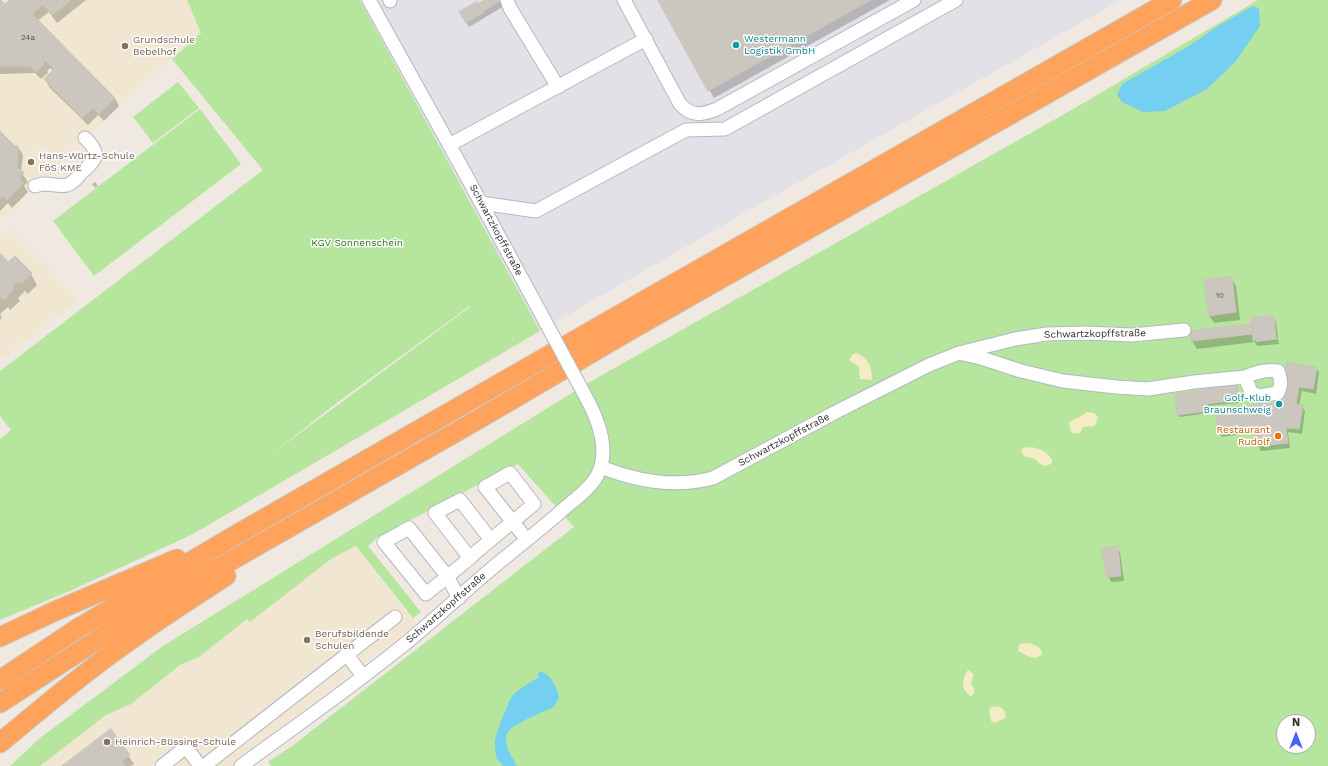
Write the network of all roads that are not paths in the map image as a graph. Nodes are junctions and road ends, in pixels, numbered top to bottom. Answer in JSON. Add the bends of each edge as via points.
{"nodes":[{"id":1,"x":369,"y":0,"type":"edge"},
{"id":2,"x":507,"y":0,"type":"edge"},
{"id":3,"x":624,"y":0,"type":"edge"},
{"id":4,"x":914,"y":0,"type":"edge"},
{"id":5,"x":956,"y":0,"type":"edge"},
{"id":6,"x":1172,"y":0,"type":"edge"},
{"id":7,"x":1212,"y":0,"type":"edge"},
{"id":8,"x":646,"y":39,"type":"junction"},
{"id":9,"x":558,"y":86,"type":"junction"},
{"id":10,"x":86,"y":138,"type":"dead end"},
{"id":11,"x":450,"y":145,"type":"junction"},
{"id":12,"x":35,"y":186,"type":"dead end"},
{"id":13,"x":481,"y":203,"type":"junction"},
{"id":14,"x":1184,"y":330,"type":"dead end"},
{"id":15,"x":959,"y":353,"type":"junction"},
{"id":16,"x":1244,"y":376,"type":"dead end"},
{"id":17,"x":601,"y":467,"type":"junction"},
{"id":18,"x":277,"y":533,"type":"junction"},
{"id":19,"x":234,"y":536,"type":"junction"},
{"id":20,"x":491,"y":540,"type":"junction"},
{"id":21,"x":527,"y":540,"type":"junction"},
{"id":22,"x":470,"y":558,"type":"junction"},
{"id":23,"x":447,"y":576,"type":"junction"},
{"id":24,"x":459,"y":598,"type":"junction"},
{"id":25,"x":395,"y":617,"type":"dead end"},
{"id":26,"x":0,"y":637,"type":"edge"},
{"id":27,"x":347,"y":655,"type":"junction"},
{"id":28,"x":363,"y":676,"type":"junction"},
{"id":29,"x":0,"y":680,"type":"edge"},
{"id":30,"x":0,"y":703,"type":"edge"},
{"id":31,"x":0,"y":743,"type":"edge"},
{"id":32,"x":162,"y":766,"type":"edge"},
{"id":33,"x":200,"y":766,"type":"edge"},
{"id":34,"x":204,"y":766,"type":"edge"},
{"id":35,"x":241,"y":766,"type":"edge"}],
"edges":[{"from":1,"to":11,"type":"street","name":"Schwartzkopffstraße"},
{"from":2,"to":9,"type":"street"},
{"from":3,"to":8,"type":"street"},
{"from":4,"to":8,"type":"street","via":[[705,114],[694,114],[680,104]]},
{"from":5,"to":13,"type":"street","via":[[725,129],[686,130],[536,211]]},
{"from":6,"to":19,"type":"highway"},
{"from":7,"to":18,"type":"highway"},
{"from":8,"to":9,"type":"street"},
{"from":9,"to":11,"type":"street"},
{"from":10,"to":12,"type":"street","via":[[93,145],[96,156],[71,183],[64,186]]},
{"from":11,"to":13,"type":"street","name":"Schwartzkopffstraße"},
{"from":13,"to":17,"type":"street","name":"Schwartzkopffstraße","bridge":true,"via":[[599,423],[603,447]]},
{"from":14,"to":15,"type":"street","name":"Schwartzkopffstraße","via":[[1132,335],[1047,334],[1014,339]]},
{"from":15,"to":16,"type":"street","via":[[1063,381],[1116,387],[1148,389]]},
{"from":15,"to":17,"type":"street","name":"Schwartzkopffstraße","via":[[922,368],[713,478],[700,482],[664,483],[629,477]]},
{"from":17,"to":21,"type":"street","name":"Schwartzkopffstraße","via":[[591,485]]},
{"from":18,"to":30,"type":"highway","via":[[130,618]]},
{"from":18,"to":31,"type":"highway","via":[[237,569],[91,669]]},
{"from":19,"to":26,"type":"highway","via":[[156,567]]},
{"from":19,"to":29,"type":"highway","via":[[80,627]]},
{"from":20,"to":21,"type":"street","via":[[513,522]]},
{"from":20,"to":22,"type":"street"},
{"from":20,"to":22,"type":"street","via":[[460,500],[435,513]]},
{"from":21,"to":24,"type":"street","name":"Schwartzkopffstraße"},
{"from":22,"to":23,"type":"street"},
{"from":23,"to":23,"type":"street","via":[[426,594],[384,542],[409,528]]},
{"from":23,"to":24,"type":"street"},
{"from":24,"to":28,"type":"street","name":"Schwartzkopffstraße"},
{"from":25,"to":27,"type":"street"},
{"from":27,"to":28,"type":"street"},
{"from":27,"to":34,"type":"street"},
{"from":28,"to":35,"type":"street","name":"Schwartzkopffstraße"},
{"from":32,"to":33,"type":"street","via":[[186,747]]}]}
